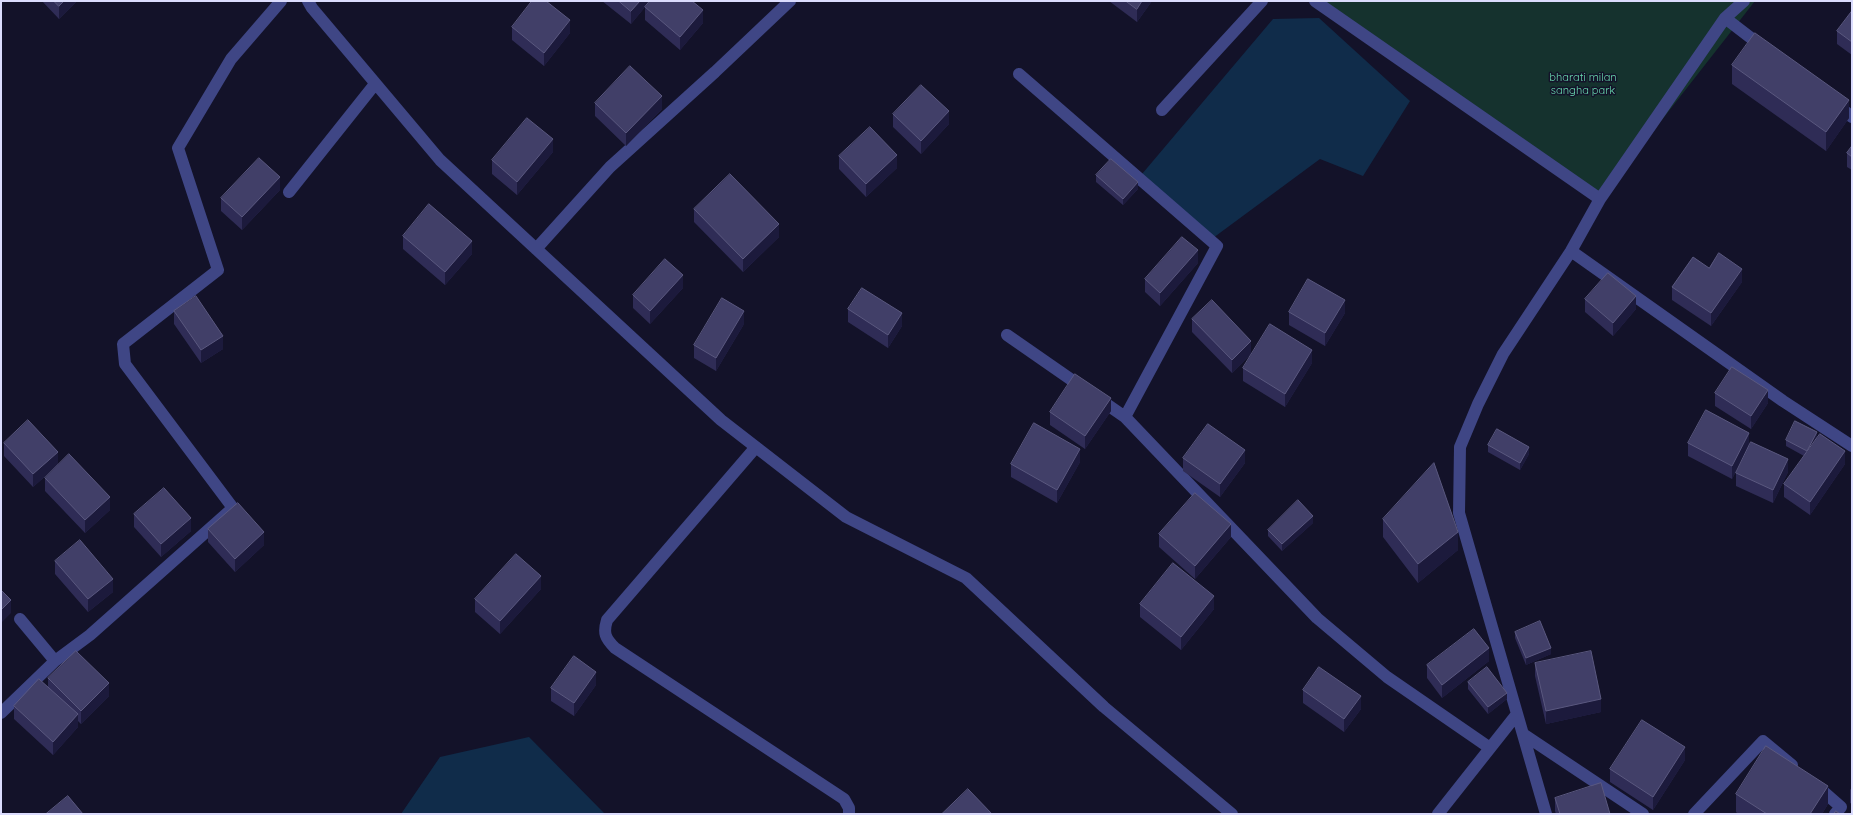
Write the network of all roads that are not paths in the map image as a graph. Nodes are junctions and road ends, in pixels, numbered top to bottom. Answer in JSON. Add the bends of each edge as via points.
{"nodes":[{"id":1,"x":281,"y":1,"type":"edge"},
{"id":2,"x":308,"y":1,"type":"edge"},
{"id":3,"x":790,"y":1,"type":"edge"},
{"id":4,"x":1262,"y":1,"type":"edge"},
{"id":5,"x":1315,"y":1,"type":"edge"},
{"id":6,"x":1744,"y":1,"type":"edge"},
{"id":7,"x":1726,"y":18,"type":"junction"},
{"id":8,"x":1774,"y":56,"type":"edge"},
{"id":9,"x":1019,"y":74,"type":"dead end"},
{"id":10,"x":375,"y":84,"type":"junction"},
{"id":11,"x":1828,"y":98,"type":"edge"},
{"id":12,"x":1162,"y":110,"type":"dead end"},
{"id":13,"x":1852,"y":117,"type":"edge"},
{"id":14,"x":289,"y":192,"type":"dead end"},
{"id":15,"x":1600,"y":199,"type":"junction"},
{"id":16,"x":536,"y":249,"type":"junction"},
{"id":17,"x":1571,"y":251,"type":"junction"},
{"id":18,"x":1007,"y":335,"type":"dead end"},
{"id":19,"x":1125,"y":417,"type":"junction"},
{"id":20,"x":1852,"y":446,"type":"edge"},
{"id":21,"x":756,"y":447,"type":"junction"},
{"id":22,"x":20,"y":619,"type":"dead end"},
{"id":23,"x":55,"y":661,"type":"junction"},
{"id":24,"x":1,"y":713,"type":"edge"},
{"id":25,"x":1517,"y":714,"type":"junction"},
{"id":26,"x":1523,"y":734,"type":"junction"},
{"id":27,"x":1490,"y":748,"type":"junction"},
{"id":28,"x":1842,"y":812,"type":"edge"},
{"id":29,"x":849,"y":814,"type":"edge"},
{"id":30,"x":1232,"y":814,"type":"edge"},
{"id":31,"x":1438,"y":814,"type":"edge"},
{"id":32,"x":1546,"y":814,"type":"edge"},
{"id":33,"x":1643,"y":814,"type":"edge"},
{"id":34,"x":1694,"y":814,"type":"edge"}],
"edges":[{"from":1,"to":23,"type":"street","via":[[232,59],[178,148],[218,270],[123,344],[124,364],[233,508],[90,634]]},
{"from":2,"to":10,"type":"street"},
{"from":3,"to":16,"type":"street","via":[[610,167]]},
{"from":4,"to":12,"type":"street"},
{"from":5,"to":15,"type":"street"},
{"from":6,"to":7,"type":"street"},
{"from":7,"to":8,"type":"street"},
{"from":7,"to":15,"type":"street"},
{"from":9,"to":19,"type":"street","via":[[1217,246]]},
{"from":10,"to":14,"type":"street"},
{"from":10,"to":16,"type":"street","via":[[440,160]]},
{"from":11,"to":13,"type":"street"},
{"from":15,"to":17,"type":"street"},
{"from":16,"to":21,"type":"street","via":[[721,420]]},
{"from":17,"to":20,"type":"street","via":[[1783,401]]},
{"from":17,"to":25,"type":"street","via":[[1503,354],[1460,447],[1459,513]]},
{"from":18,"to":19,"type":"street"},
{"from":19,"to":27,"type":"street","via":[[1317,618],[1387,677]]},
{"from":21,"to":29,"type":"street","via":[[607,620],[603,632],[615,648],[844,800],[849,808]]},
{"from":21,"to":30,"type":"street","via":[[846,517],[966,578],[1104,707]]},
{"from":22,"to":23,"type":"street"},
{"from":23,"to":24,"type":"street"},
{"from":25,"to":26,"type":"street"},
{"from":25,"to":27,"type":"street"},
{"from":26,"to":32,"type":"street"},
{"from":26,"to":33,"type":"street"},
{"from":27,"to":31,"type":"street"},
{"from":28,"to":34,"type":"street","via":[[1763,741]]}]}
